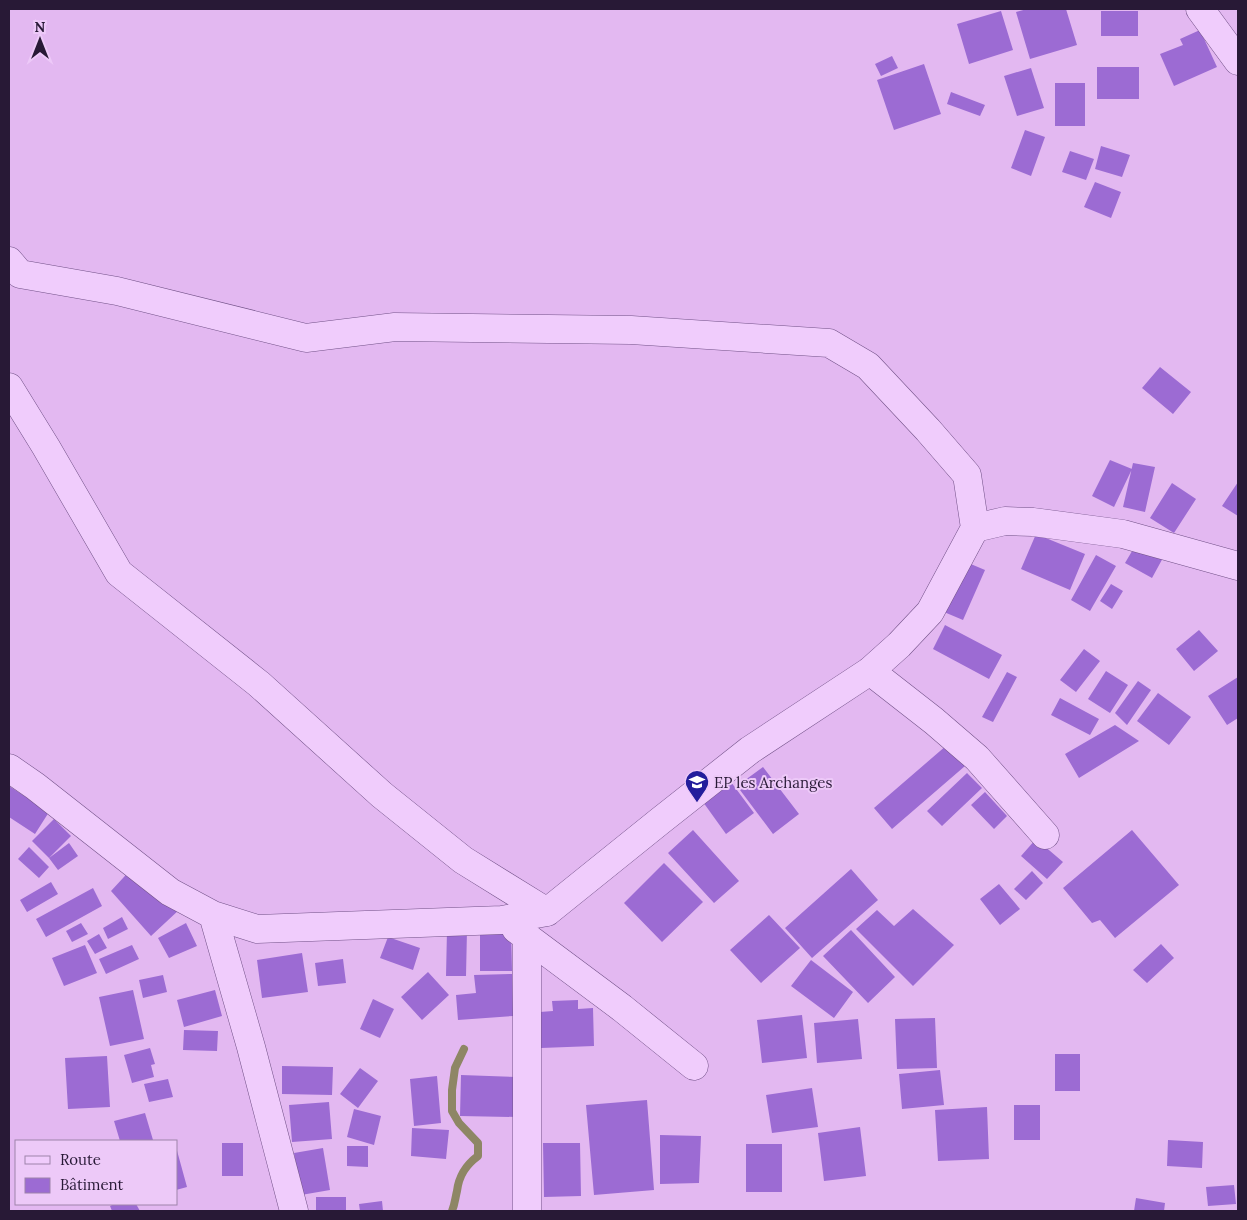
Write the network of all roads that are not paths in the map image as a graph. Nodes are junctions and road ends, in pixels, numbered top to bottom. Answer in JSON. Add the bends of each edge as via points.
{"nodes":[{"id":1,"x":1200,"y":9,"type":"edge"},
{"id":2,"x":1238,"y":61,"type":"edge"},
{"id":3,"x":9,"y":261,"type":"edge"},
{"id":4,"x":9,"y":387,"type":"edge"},
{"id":5,"x":975,"y":528,"type":"junction"},
{"id":6,"x":1238,"y":566,"type":"edge"},
{"id":7,"x":870,"y":671,"type":"junction"},
{"id":8,"x":9,"y":768,"type":"edge"},
{"id":9,"x":1045,"y":835,"type":"dead end"},
{"id":10,"x":547,"y":912,"type":"junction"},
{"id":11,"x":213,"y":915,"type":"junction"},
{"id":12,"x":502,"y":920,"type":"junction"},
{"id":13,"x":527,"y":936,"type":"junction"},
{"id":14,"x":694,"y":1066,"type":"dead end"},
{"id":15,"x":294,"y":1211,"type":"edge"},
{"id":16,"x":527,"y":1211,"type":"edge"}],
"edges":[{"from":1,"to":2,"type":"street"},
{"from":3,"to":5,"type":"street","via":[[20,274],[117,291],[306,338],[395,327],[631,330],[829,342],[868,366],[967,475]]},
{"from":4,"to":10,"type":"street","via":[[119,573],[259,684],[382,796],[463,860]]},
{"from":5,"to":6,"type":"street","via":[[1005,521],[1033,522],[1124,534]]},
{"from":5,"to":7,"type":"street","via":[[930,612]]},
{"from":7,"to":9,"type":"street","via":[[977,758]]},
{"from":7,"to":10,"type":"street","via":[[750,750]]},
{"from":8,"to":11,"type":"street","via":[[170,892]]},
{"from":10,"to":12,"type":"street"},
{"from":11,"to":12,"type":"street","via":[[256,929]]},
{"from":11,"to":15,"type":"street"},
{"from":12,"to":13,"type":"street"},
{"from":13,"to":14,"type":"street"},
{"from":13,"to":16,"type":"street"}]}
